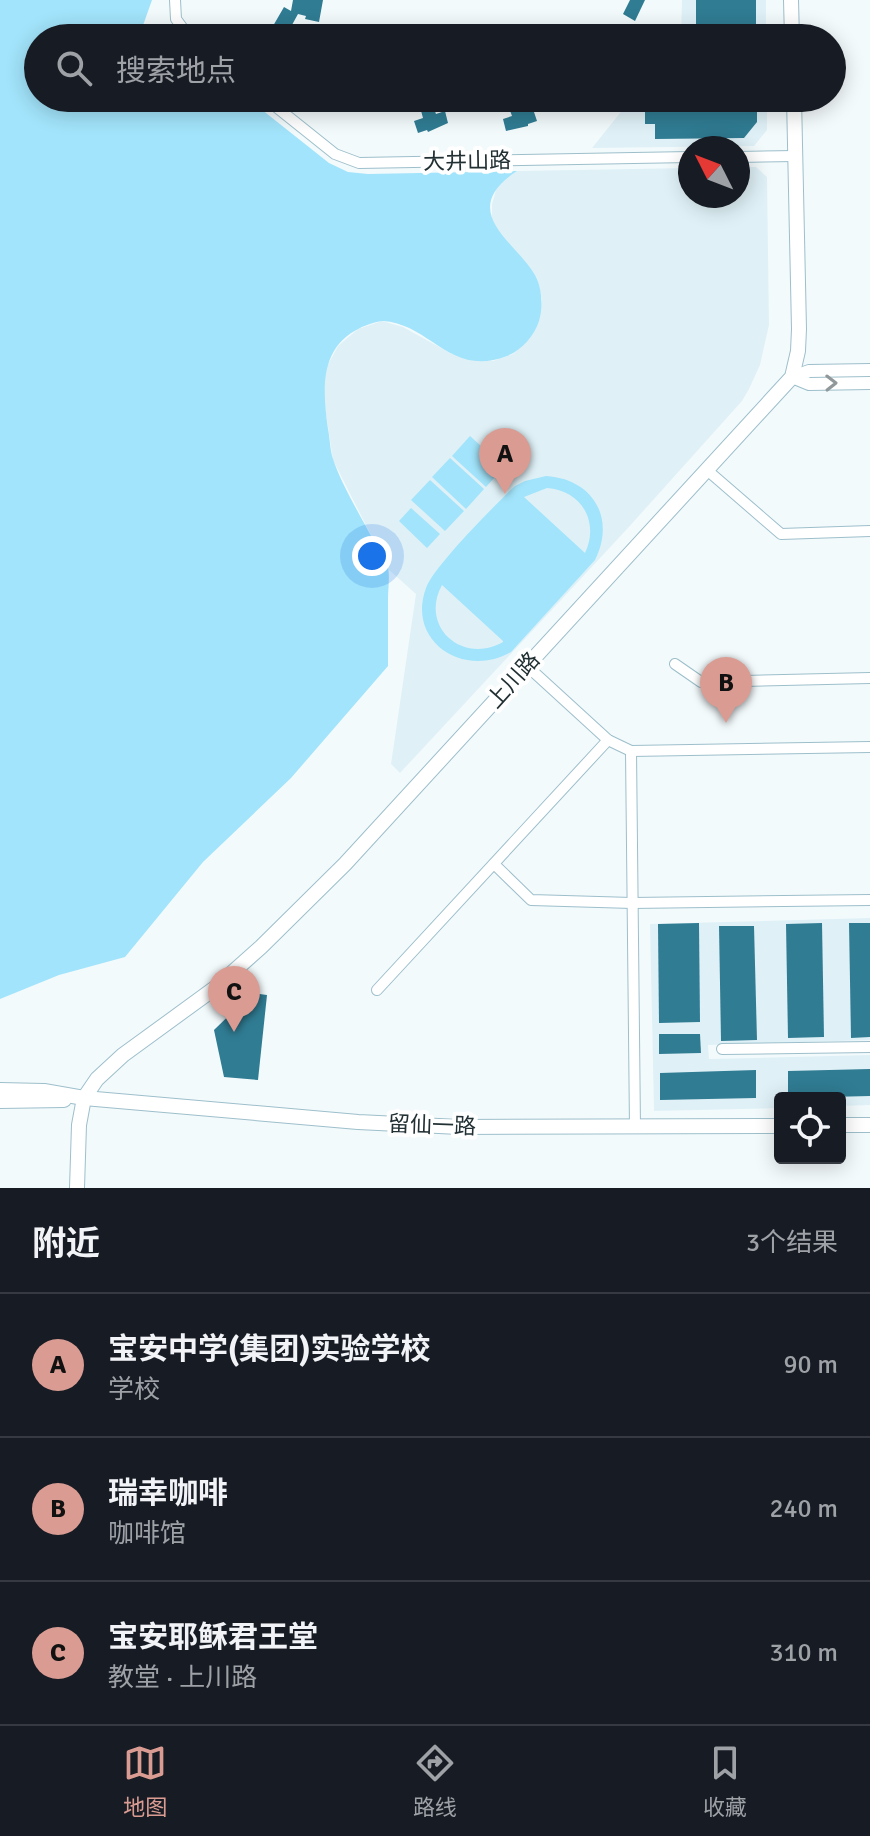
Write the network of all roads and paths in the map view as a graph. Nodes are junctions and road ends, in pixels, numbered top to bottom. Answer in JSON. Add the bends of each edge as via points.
{"nodes":[{"id":1,"x":175,"y":0,"type":"edge"},
{"id":2,"x":791,"y":0,"type":"edge"},
{"id":3,"x":180,"y":24,"type":"edge"},
{"id":4,"x":792,"y":24,"type":"edge"},
{"id":5,"x":282,"y":112,"type":"edge"},
{"id":6,"x":794,"y":112,"type":"edge"},
{"id":7,"x":795,"y":156,"type":"junction"},
{"id":8,"x":678,"y":157,"type":"edge"},
{"id":9,"x":750,"y":157,"type":"edge"},
{"id":10,"x":870,"y":370,"type":"edge"},
{"id":11,"x":792,"y":377,"type":"junction"},
{"id":12,"x":870,"y":383,"type":"edge"},
{"id":13,"x":707,"y":470,"type":"junction"},
{"id":14,"x":870,"y":531,"type":"edge"},
{"id":15,"x":675,"y":664,"type":"dead end"},
{"id":16,"x":526,"y":665,"type":"junction"},
{"id":17,"x":870,"y":678,"type":"edge"},
{"id":18,"x":608,"y":740,"type":"junction"},
{"id":19,"x":870,"y":747,"type":"edge"},
{"id":20,"x":631,"y":751,"type":"junction"},
{"id":21,"x":494,"y":864,"type":"junction"},
{"id":22,"x":870,"y":900,"type":"edge"},
{"id":23,"x":632,"y":903,"type":"junction"},
{"id":24,"x":377,"y":990,"type":"dead end"},
{"id":25,"x":870,"y":1047,"type":"edge"},
{"id":26,"x":722,"y":1049,"type":"dead end"},
{"id":27,"x":0,"y":1090,"type":"edge"},
{"id":28,"x":84,"y":1098,"type":"junction"},
{"id":29,"x":0,"y":1101,"type":"edge"},
{"id":30,"x":846,"y":1125,"type":"edge"},
{"id":31,"x":870,"y":1125,"type":"edge"},
{"id":32,"x":774,"y":1126,"type":"edge"},
{"id":33,"x":635,"y":1128,"type":"junction"},
{"id":34,"x":77,"y":1188,"type":"edge"}],
"edges":[{"from":1,"to":3,"type":"street"},
{"from":2,"to":4,"type":"main road"},
{"from":5,"to":8,"type":"street","name":"大井山路","via":[[335,154],[359,163]]},
{"from":6,"to":7,"type":"main road"},
{"from":7,"to":9,"type":"street"},
{"from":7,"to":11,"type":"main road","via":[[799,329]]},
{"from":10,"to":11,"type":"street","via":[[809,371]]},
{"from":11,"to":12,"type":"street","one_way":true,"via":[[809,384]]},
{"from":11,"to":13,"type":"main road","name":"上川路"},
{"from":13,"to":14,"type":"street","via":[[781,534]]},
{"from":13,"to":16,"type":"main road","name":"上川路"},
{"from":15,"to":17,"type":"street","via":[[701,682]]},
{"from":16,"to":18,"type":"street"},
{"from":16,"to":28,"type":"main road","name":"上川路","via":[[345,864],[261,947],[123,1055]]},
{"from":18,"to":20,"type":"street"},
{"from":18,"to":21,"type":"street"},
{"from":19,"to":20,"type":"street"},
{"from":20,"to":23,"type":"street"},
{"from":21,"to":23,"type":"street","via":[[531,900]]},
{"from":21,"to":24,"type":"street"},
{"from":22,"to":23,"type":"street"},
{"from":23,"to":33,"type":"street"},
{"from":25,"to":26,"type":"street"},
{"from":27,"to":28,"type":"main road"},
{"from":28,"to":29,"type":"main road"},
{"from":28,"to":33,"type":"main road","name":"留仙一路","via":[[372,1123]]},
{"from":28,"to":34,"type":"main road","name":"上川路"},
{"from":30,"to":31,"type":"main road"},
{"from":32,"to":33,"type":"main road","name":"留仙一路"}]}
